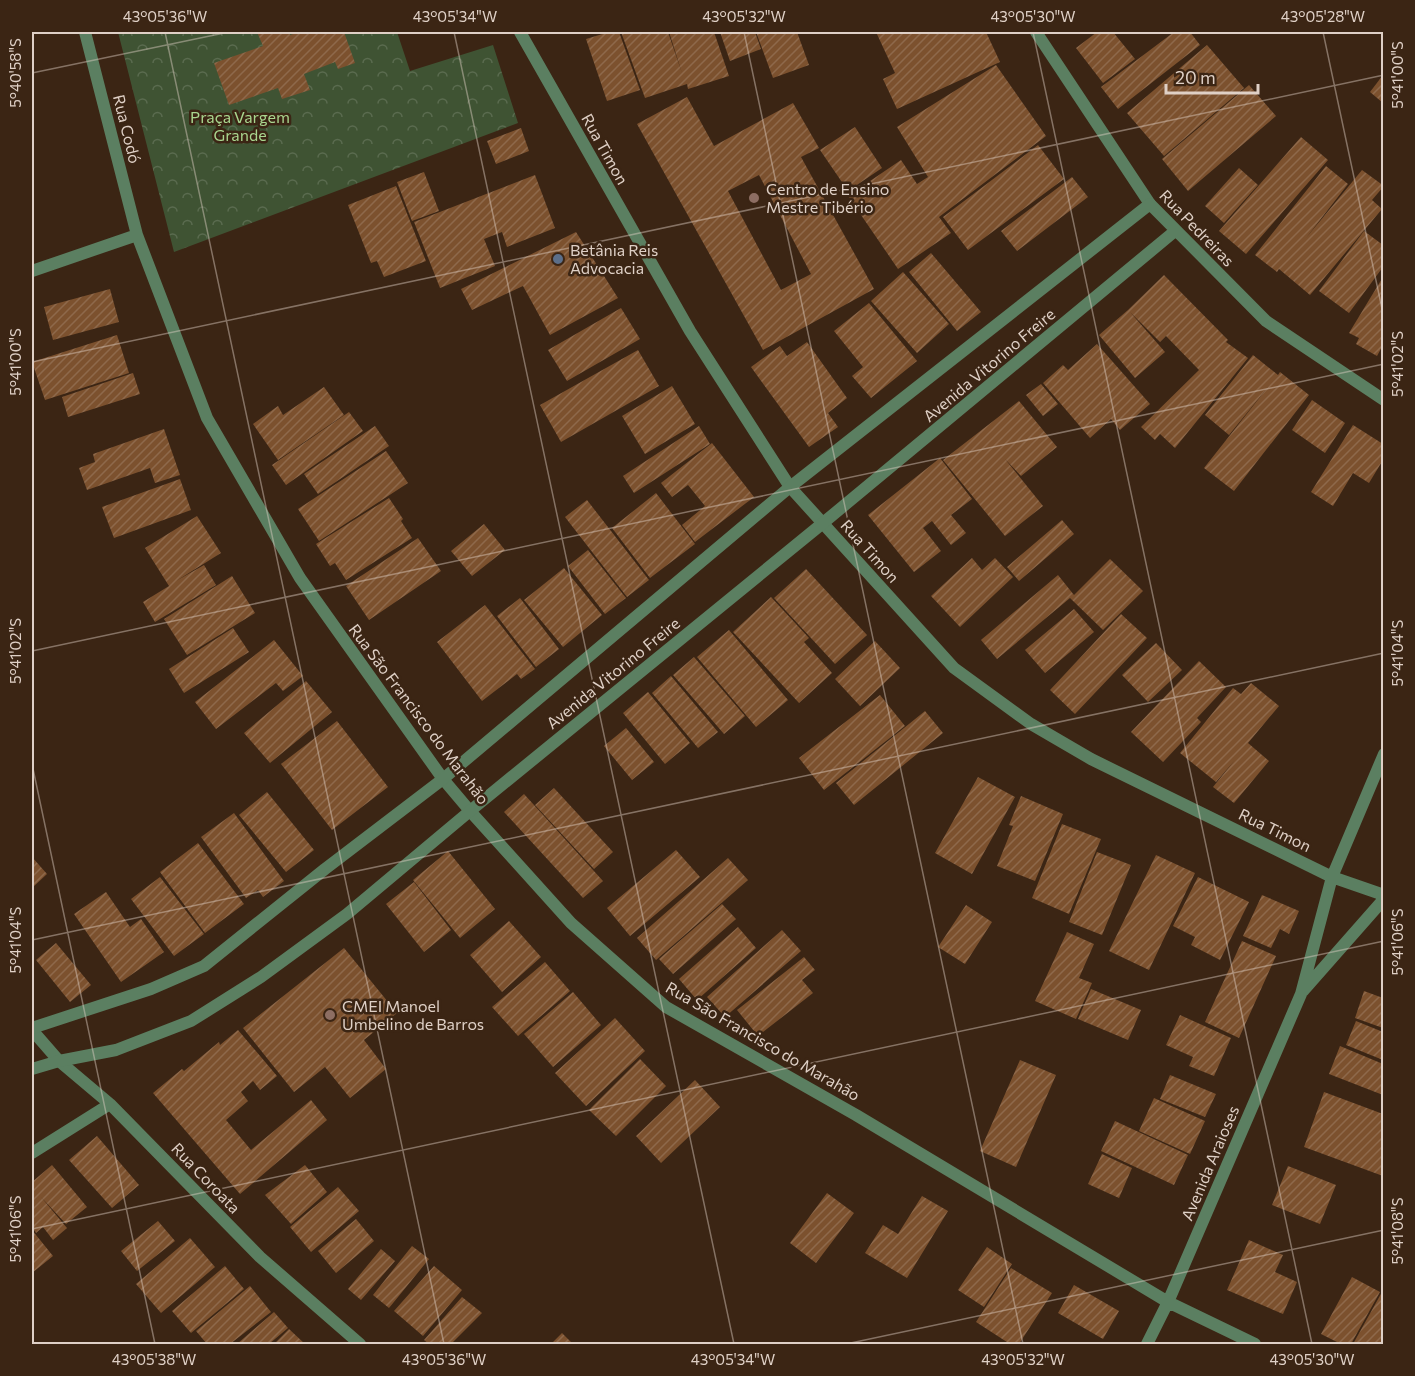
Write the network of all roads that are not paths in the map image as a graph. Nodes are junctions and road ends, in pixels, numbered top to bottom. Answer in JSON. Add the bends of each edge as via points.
{"nodes":[{"id":1,"x":85,"y":32,"type":"edge"},
{"id":2,"x":520,"y":32,"type":"edge"},
{"id":3,"x":1036,"y":32,"type":"edge"},
{"id":4,"x":1150,"y":204,"type":"junction"},
{"id":5,"x":1175,"y":231,"type":"junction"},
{"id":6,"x":137,"y":235,"type":"junction"},
{"id":7,"x":32,"y":270,"type":"edge"},
{"id":8,"x":1383,"y":400,"type":"edge"},
{"id":9,"x":790,"y":487,"type":"junction"},
{"id":10,"x":824,"y":523,"type":"junction"},
{"id":11,"x":1383,"y":754,"type":"edge"},
{"id":12,"x":443,"y":778,"type":"junction"},
{"id":13,"x":470,"y":811,"type":"junction"},
{"id":14,"x":1332,"y":877,"type":"junction"},
{"id":15,"x":1383,"y":897,"type":"edge"},
{"id":16,"x":1301,"y":994,"type":"junction"},
{"id":17,"x":32,"y":1029,"type":"edge"},
{"id":18,"x":58,"y":1061,"type":"junction"},
{"id":19,"x":32,"y":1069,"type":"edge"},
{"id":20,"x":110,"y":1104,"type":"junction"},
{"id":21,"x":32,"y":1153,"type":"edge"},
{"id":22,"x":1168,"y":1302,"type":"junction"},
{"id":23,"x":360,"y":1344,"type":"edge"},
{"id":24,"x":1147,"y":1344,"type":"edge"},
{"id":25,"x":1255,"y":1344,"type":"edge"}],
"edges":[{"from":1,"to":6,"type":"street","name":"Rua Codó"},
{"from":2,"to":9,"type":"street","name":"Rua Timon","via":[[690,331]]},
{"from":3,"to":4,"type":"street","name":"Rua Pedreiras"},
{"from":4,"to":5,"type":"street","name":"Rua Pedreiras"},
{"from":4,"to":9,"type":"street","name":"Avenida Vitorino Freire"},
{"from":5,"to":8,"type":"street","name":"Rua Pedreiras","via":[[1266,321]]},
{"from":5,"to":10,"type":"street","name":"Avenida Vitorino Freire"},
{"from":6,"to":7,"type":"street"},
{"from":6,"to":12,"type":"street","name":"Rua São Francisco do Marahão","via":[[207,418],[300,578]]},
{"from":9,"to":10,"type":"street","name":"Rua Timon"},
{"from":9,"to":12,"type":"street","name":"Avenida Vitorino Freire"},
{"from":10,"to":13,"type":"street","name":"Avenida Vitorino Freire"},
{"from":10,"to":14,"type":"street","name":"Rua Timon","via":[[954,668],[1031,724],[1091,759]]},
{"from":11,"to":14,"type":"street","name":"Avenida Araioses"},
{"from":12,"to":13,"type":"street","name":"Rua São Francisco do Marahão"},
{"from":12,"to":17,"type":"street","name":"Avenida Vitorino Freire","via":[[204,966],[151,989]]},
{"from":13,"to":18,"type":"street","name":"Avenida Vitorino Freire","via":[[347,914],[261,977],[191,1021],[116,1050]]},
{"from":13,"to":22,"type":"street","name":"Rua São Francisco do Marahão","via":[[571,923],[666,1007],[856,1115]]},
{"from":14,"to":15,"type":"street","name":"Rua Timon"},
{"from":14,"to":16,"type":"street","name":"Avenida Araioses"},
{"from":15,"to":16,"type":"street","name":"Avenida Araioses"},
{"from":16,"to":22,"type":"street","name":"Avenida Araioses"},
{"from":17,"to":18,"type":"street","name":"Rua Coroata"},
{"from":18,"to":19,"type":"street","name":"Avenida Vitorino Freire"},
{"from":18,"to":20,"type":"street","name":"Rua Coroata"},
{"from":20,"to":21,"type":"street"},
{"from":20,"to":23,"type":"street","name":"Rua Coroata","via":[[260,1257]]},
{"from":22,"to":24,"type":"street","name":"Avenida Araioses"},
{"from":22,"to":25,"type":"street","name":"Rua São Francisco do Marahão"}]}
